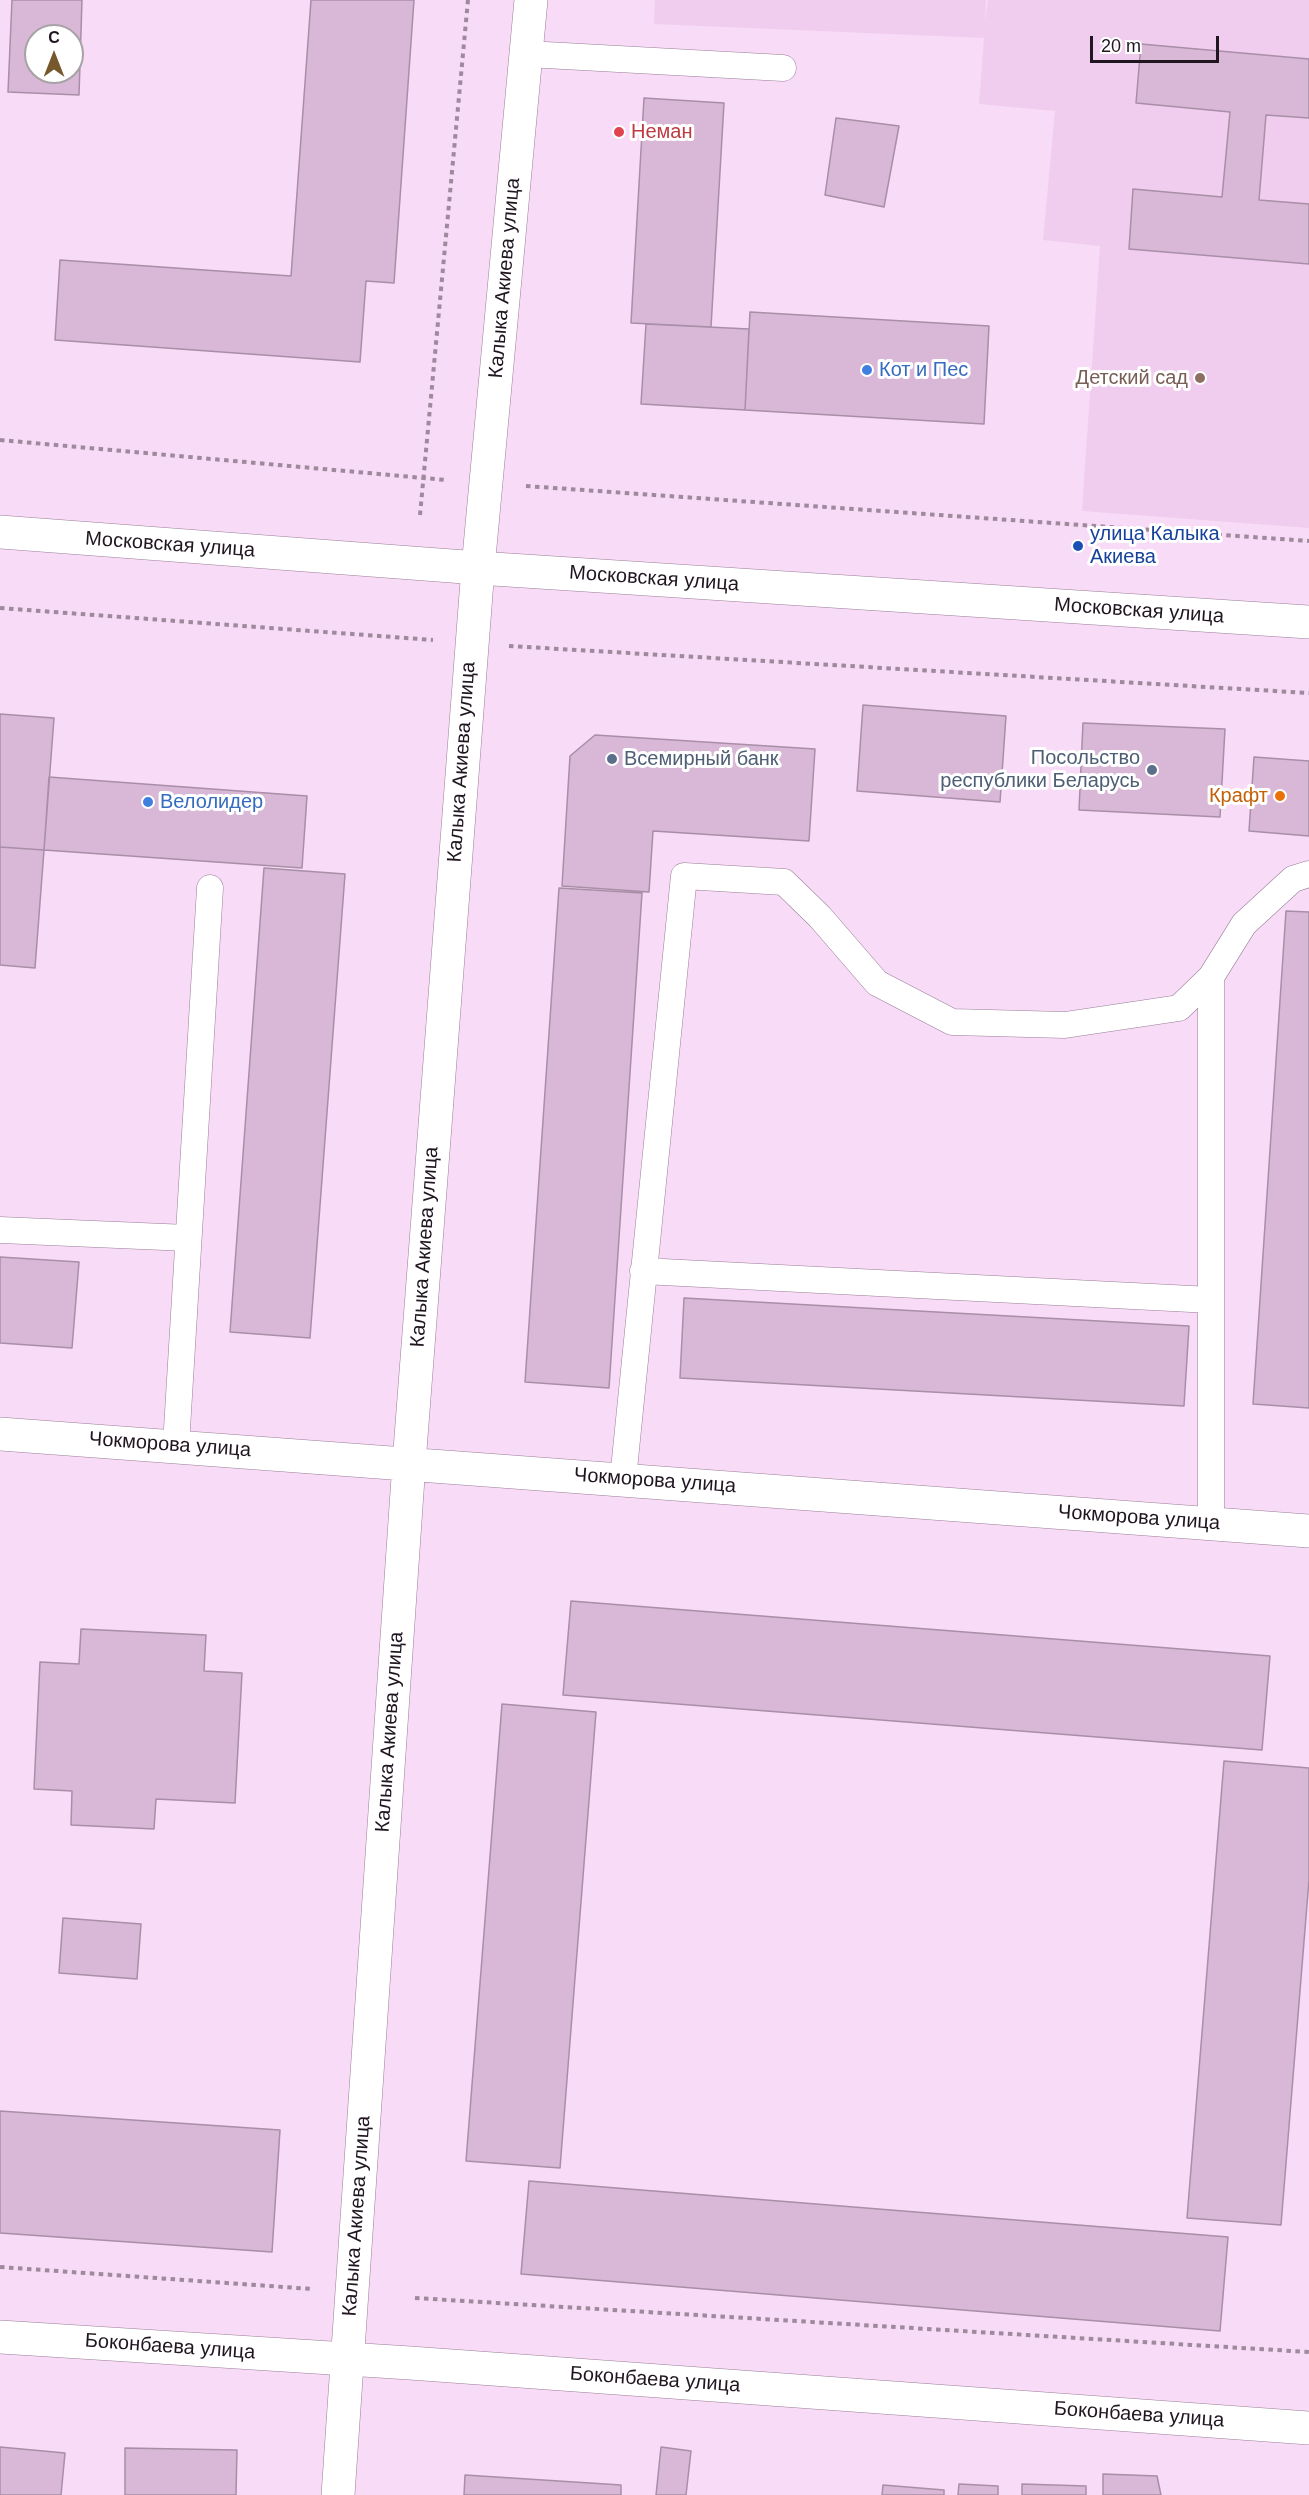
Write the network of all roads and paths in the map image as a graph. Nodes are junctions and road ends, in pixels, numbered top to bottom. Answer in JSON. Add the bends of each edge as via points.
{"nodes":[{"id":1,"x":468,"y":0,"type":"edge"},
{"id":2,"x":531,"y":0,"type":"edge"},
{"id":3,"x":526,"y":54,"type":"junction"},
{"id":4,"x":783,"y":68,"type":"dead end"},
{"id":5,"x":0,"y":440,"type":"edge"},
{"id":6,"x":423,"y":478,"type":"junction"},
{"id":7,"x":486,"y":483,"type":"junction"},
{"id":8,"x":420,"y":515,"type":"dead end"},
{"id":9,"x":0,"y":532,"type":"edge"},
{"id":10,"x":1309,"y":541,"type":"edge"},
{"id":11,"x":478,"y":568,"type":"junction"},
{"id":12,"x":0,"y":608,"type":"edge"},
{"id":13,"x":1309,"y":622,"type":"edge"},
{"id":14,"x":470,"y":643,"type":"junction"},
{"id":15,"x":1309,"y":693,"type":"edge"},
{"id":16,"x":1309,"y":874,"type":"edge"},
{"id":17,"x":210,"y":888,"type":"dead end"},
{"id":18,"x":1211,"y":977,"type":"junction"},
{"id":19,"x":0,"y":1230,"type":"edge"},
{"id":20,"x":188,"y":1238,"type":"junction"},
{"id":21,"x":644,"y":1271,"type":"junction"},
{"id":22,"x":1211,"y":1300,"type":"junction"},
{"id":23,"x":0,"y":1434,"type":"edge"},
{"id":24,"x":176,"y":1445,"type":"junction"},
{"id":25,"x":409,"y":1463,"type":"junction"},
{"id":26,"x":622,"y":1479,"type":"junction"},
{"id":27,"x":1211,"y":1524,"type":"junction"},
{"id":28,"x":1309,"y":1531,"type":"edge"},
{"id":29,"x":0,"y":2267,"type":"edge"},
{"id":30,"x":322,"y":2290,"type":"dead end"},
{"id":31,"x":415,"y":2298,"type":"dead end"},
{"id":32,"x":0,"y":2337,"type":"edge"},
{"id":33,"x":1309,"y":2352,"type":"edge"},
{"id":34,"x":347,"y":2359,"type":"junction"},
{"id":35,"x":1309,"y":2428,"type":"edge"},
{"id":36,"x":338,"y":2495,"type":"edge"}],
"edges":[{"from":1,"to":6,"type":"path"},
{"from":2,"to":3,"type":"street","name":"Калыка Акиева улица"},
{"from":3,"to":4,"type":"lane"},
{"from":3,"to":7,"type":"street","name":"Калыка Акиева улица"},
{"from":5,"to":6,"type":"path"},
{"from":6,"to":7,"type":"path"},
{"from":6,"to":8,"type":"path"},
{"from":7,"to":10,"type":"path"},
{"from":7,"to":11,"type":"street","name":"Калыка Акиева улица"},
{"from":9,"to":11,"type":"street","name":"Московская улица"},
{"from":11,"to":13,"type":"street","name":"Московская улица"},
{"from":11,"to":14,"type":"street","name":"Калыка Акиева улица"},
{"from":12,"to":14,"type":"path"},
{"from":14,"to":15,"type":"path"},
{"from":14,"to":25,"type":"street","name":"Калыка Акиева улица"},
{"from":16,"to":18,"type":"lane","via":[[1293,879],[1244,924]]},
{"from":17,"to":20,"type":"lane"},
{"from":18,"to":21,"type":"lane","via":[[1179,1008],[1065,1025],[952,1022],[877,982],[784,882],[684,876]]},
{"from":18,"to":22,"type":"lane"},
{"from":19,"to":20,"type":"lane"},
{"from":20,"to":24,"type":"lane"},
{"from":21,"to":22,"type":"lane"},
{"from":21,"to":26,"type":"lane"},
{"from":22,"to":27,"type":"lane"},
{"from":23,"to":24,"type":"street","name":"Чокморова улица"},
{"from":24,"to":25,"type":"street","name":"Чокморова улица"},
{"from":25,"to":26,"type":"street","name":"Чокморова улица"},
{"from":25,"to":34,"type":"street","name":"Калыка Акиева улица"},
{"from":26,"to":27,"type":"street","name":"Чокморова улица"},
{"from":27,"to":28,"type":"street","name":"Чокморова улица"},
{"from":29,"to":30,"type":"path"},
{"from":31,"to":33,"type":"path"},
{"from":32,"to":34,"type":"street","name":"Боконбаева улица"},
{"from":34,"to":35,"type":"street","name":"Боконбаева улица"},
{"from":34,"to":36,"type":"street","name":"Калыка Акиева улица"}]}
